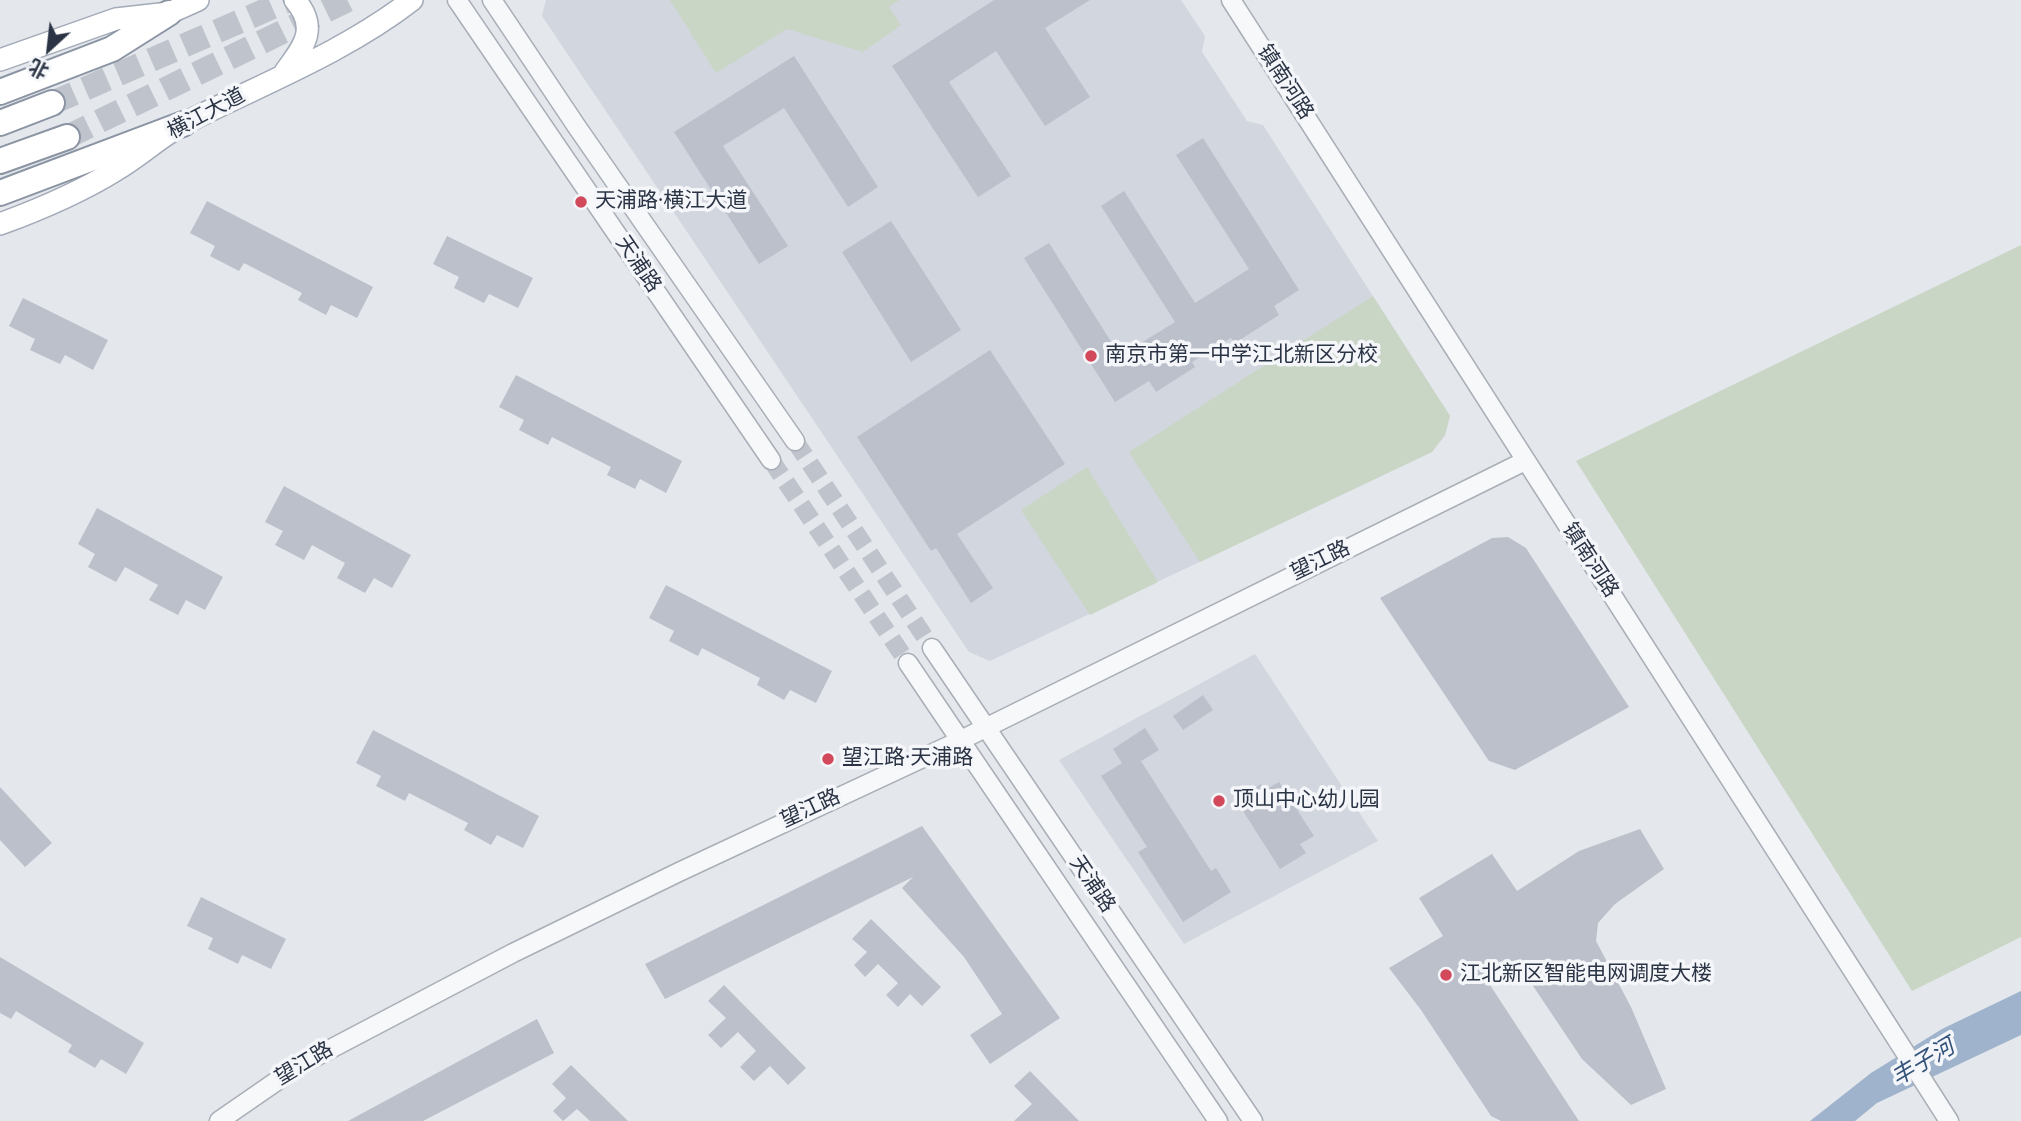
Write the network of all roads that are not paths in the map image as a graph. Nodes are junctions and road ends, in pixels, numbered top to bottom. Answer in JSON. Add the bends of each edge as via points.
{"nodes":[{"id":1,"x":198,"y":0,"type":"edge"},
{"id":2,"x":295,"y":0,"type":"edge"},
{"id":3,"x":412,"y":0,"type":"edge"},
{"id":4,"x":457,"y":0,"type":"edge"},
{"id":5,"x":492,"y":0,"type":"edge"},
{"id":6,"x":1231,"y":0,"type":"edge"},
{"id":7,"x":169,"y":13,"type":"junction"},
{"id":8,"x":0,"y":60,"type":"edge"},
{"id":9,"x":282,"y":76,"type":"junction"},
{"id":10,"x":0,"y":92,"type":"edge"},
{"id":11,"x":52,"y":103,"type":"tunnel mouth"},
{"id":12,"x":0,"y":123,"type":"edge"},
{"id":13,"x":183,"y":124,"type":"junction"},
{"id":14,"x":67,"y":137,"type":"tunnel mouth"},
{"id":15,"x":0,"y":161,"type":"edge"},
{"id":16,"x":0,"y":193,"type":"edge"},
{"id":17,"x":0,"y":224,"type":"edge"},
{"id":18,"x":795,"y":441,"type":"tunnel mouth"},
{"id":19,"x":771,"y":460,"type":"tunnel mouth"},
{"id":20,"x":1525,"y":461,"type":"junction"},
{"id":21,"x":932,"y":648,"type":"tunnel mouth"},
{"id":22,"x":908,"y":663,"type":"tunnel mouth"},
{"id":23,"x":985,"y":728,"type":"junction"},
{"id":24,"x":959,"y":741,"type":"junction"},
{"id":25,"x":1949,"y":1120,"type":"edge"},
{"id":26,"x":219,"y":1121,"type":"edge"},
{"id":27,"x":1218,"y":1121,"type":"edge"},
{"id":28,"x":1253,"y":1121,"type":"edge"}],
"edges":[{"from":1,"to":7,"type":"main road"},
{"from":2,"to":9,"type":"main road","via":[[304,10],[309,28],[304,47]]},
{"from":3,"to":9,"type":"main road","name":"横江大道","via":[[384,22]]},
{"from":4,"to":19,"type":"street","name":"天浦路"},
{"from":5,"to":18,"type":"street","name":"天浦路"},
{"from":6,"to":20,"type":"street","name":"镇南河路"},
{"from":7,"to":8,"type":"main road","via":[[116,19]]},
{"from":7,"to":10,"type":"highway","via":[[112,49]]},
{"from":9,"to":13,"type":"main road","name":"横江大道"},
{"from":11,"to":12,"type":"highway"},
{"from":13,"to":16,"type":"highway"},
{"from":13,"to":17,"type":"main road","name":"横江大道","via":[[117,170],[64,199]]},
{"from":14,"to":15,"type":"highway"},
{"from":20,"to":23,"type":"street","name":"望江路"},
{"from":20,"to":25,"type":"street","name":"镇南河路"},
{"from":21,"to":23,"type":"street","name":"天浦路"},
{"from":22,"to":24,"type":"street","name":"天浦路"},
{"from":23,"to":24,"type":"street","name":"望江路"},
{"from":23,"to":28,"type":"street","name":"天浦路"},
{"from":24,"to":26,"type":"street","name":"望江路","via":[[513,953],[300,1065]]},
{"from":24,"to":27,"type":"street","name":"天浦路"}]}
